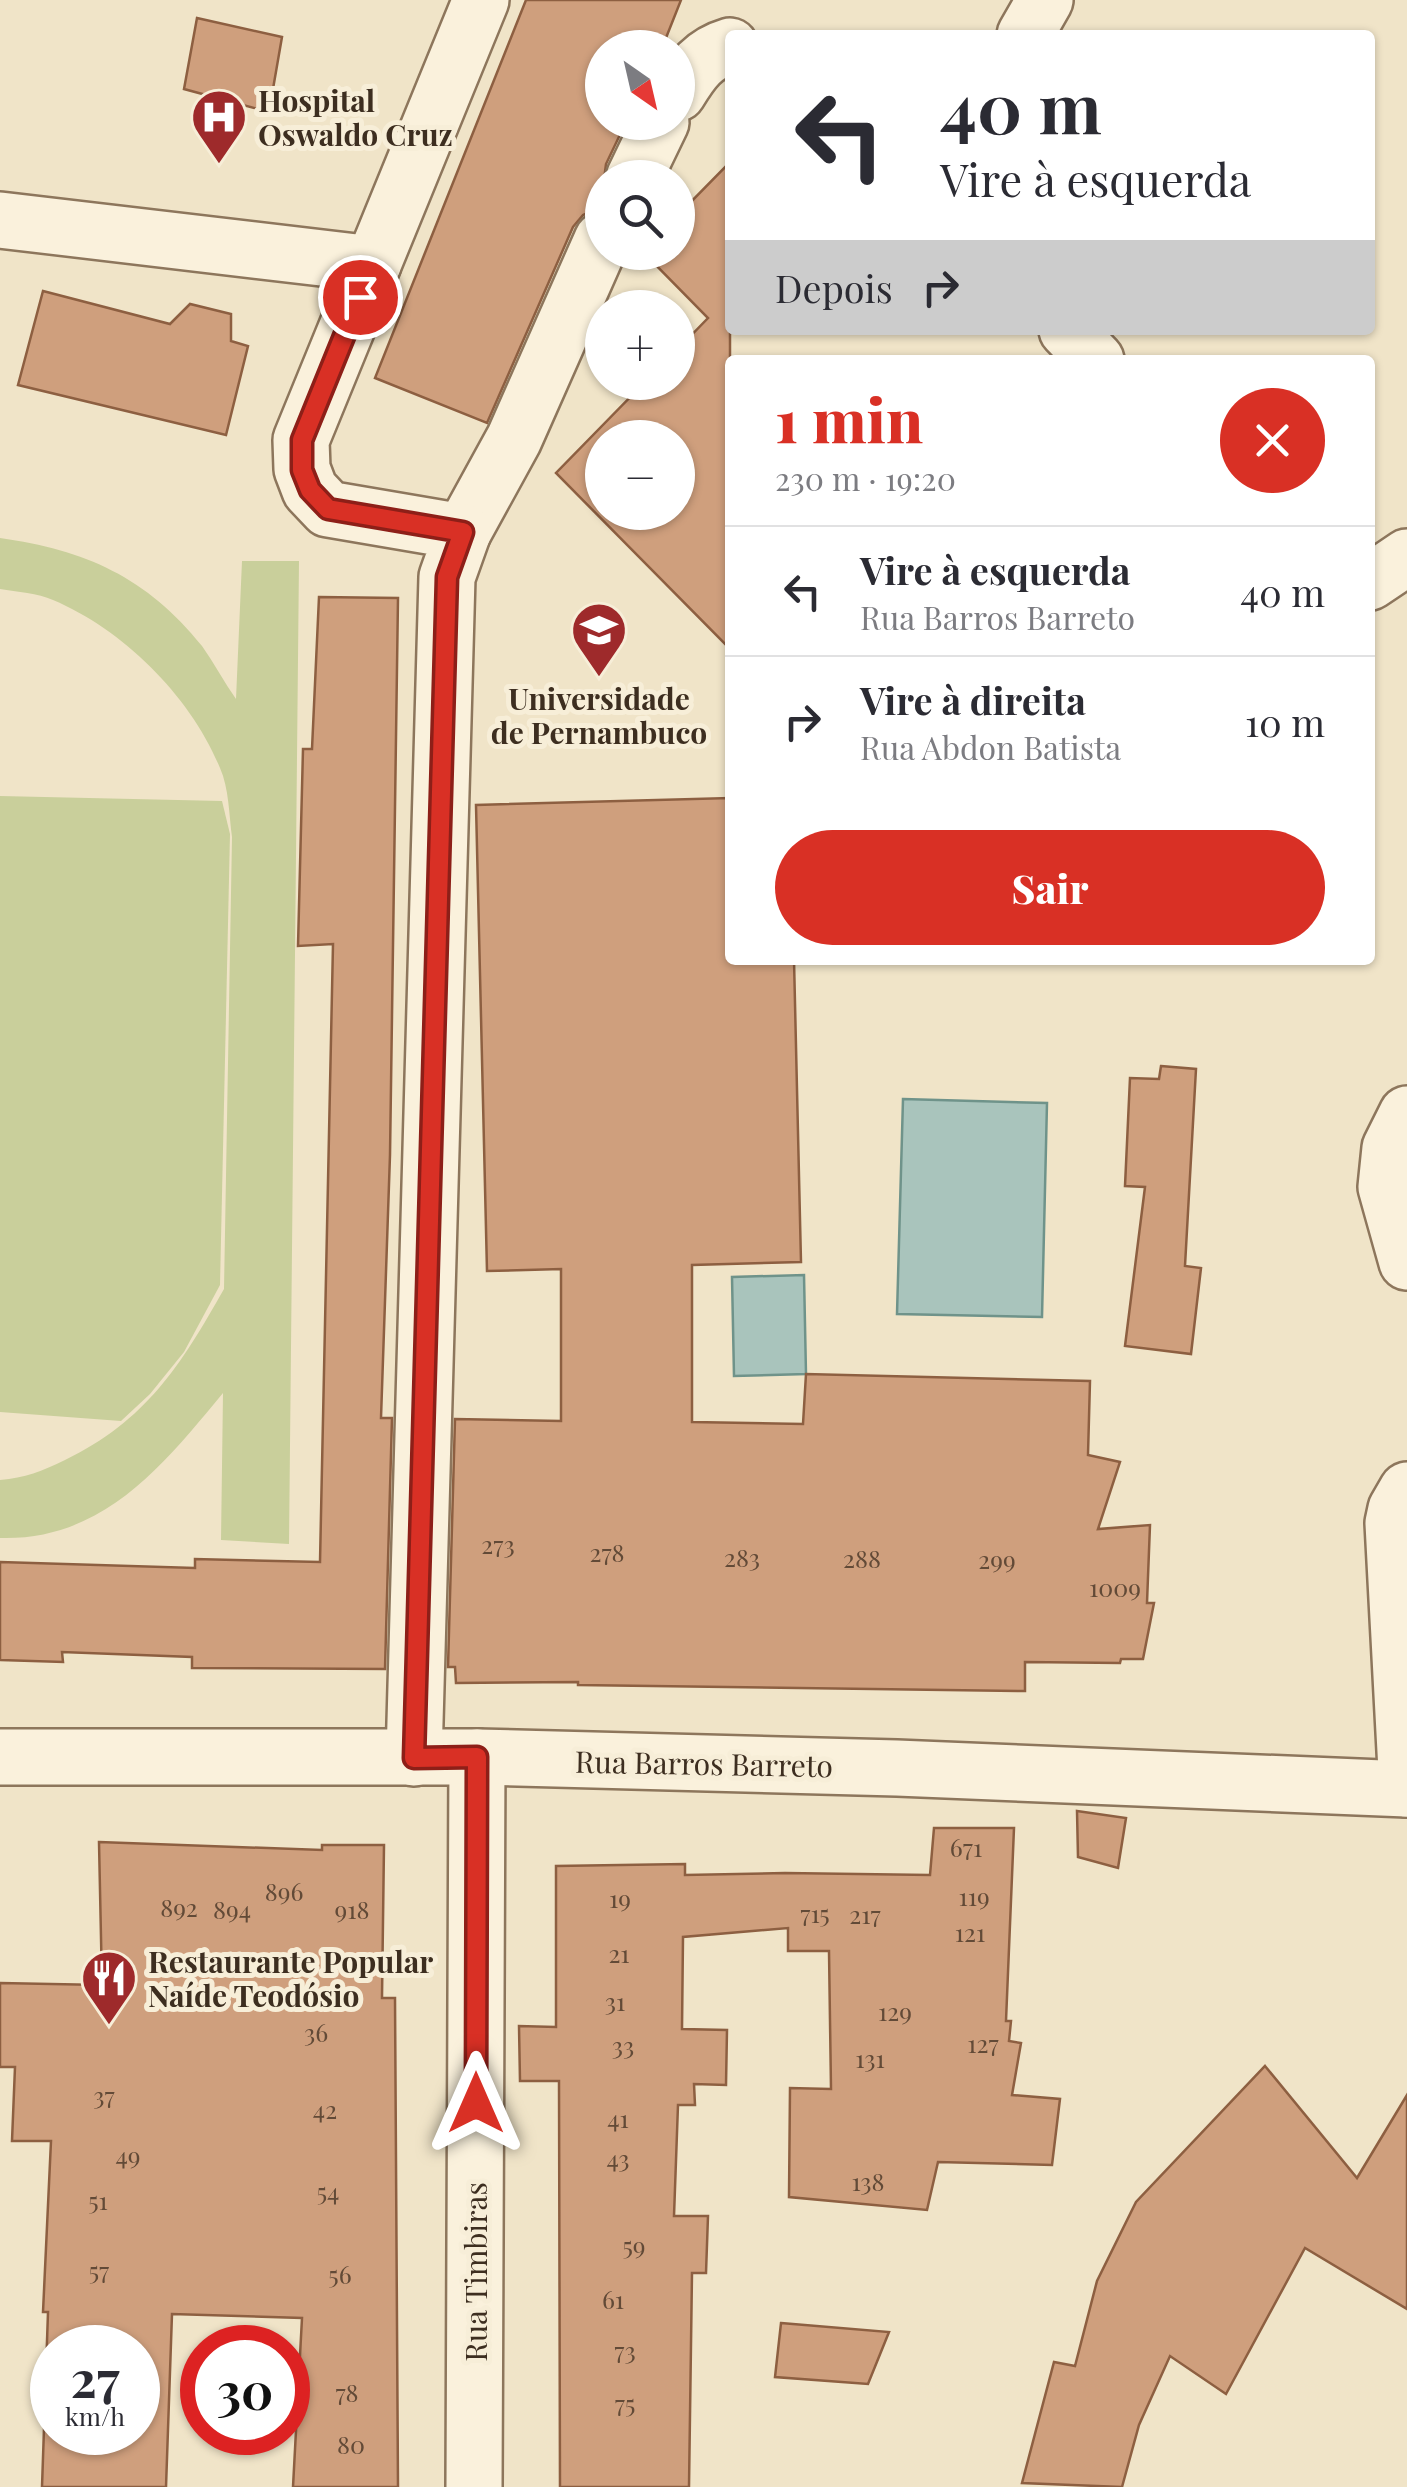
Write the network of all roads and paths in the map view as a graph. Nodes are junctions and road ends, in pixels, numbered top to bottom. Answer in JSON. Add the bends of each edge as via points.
{"nodes":[{"id":1,"x":481,"y":0,"type":"edge"},
{"id":2,"x":1045,"y":0,"type":"edge"},
{"id":3,"x":1029,"y":30,"type":"edge"},
{"id":4,"x":725,"y":48,"type":"edge"},
{"id":5,"x":695,"y":70,"type":"edge"},
{"id":6,"x":0,"y":220,"type":"edge"},
{"id":7,"x":374,"y":264,"type":"junction"},
{"id":8,"x":589,"y":270,"type":"edge"},
{"id":9,"x":1072,"y":335,"type":"edge"},
{"id":10,"x":1091,"y":355,"type":"edge"},
{"id":11,"x":455,"y":554,"type":"junction"},
{"id":12,"x":1407,"y":557,"type":"edge"},
{"id":13,"x":1375,"y":579,"type":"edge"},
{"id":14,"x":1407,"y":1114,"type":"edge"},
{"id":15,"x":1407,"y":1262,"type":"edge"},
{"id":16,"x":1407,"y":1490,"type":"edge"},
{"id":17,"x":0,"y":1757,"type":"edge"},
{"id":18,"x":477,"y":1757,"type":"junction"},
{"id":19,"x":414,"y":1758,"type":"junction"},
{"id":20,"x":1407,"y":1789,"type":"edge"},
{"id":21,"x":474,"y":2487,"type":"edge"}],
"edges":[{"from":1,"to":7,"type":"street"},
{"from":2,"to":3,"type":"street"},
{"from":4,"to":5,"type":"street"},
{"from":6,"to":7,"type":"street"},
{"from":7,"to":11,"type":"street","via":[[302,440],[302,470],[328,509]]},
{"from":8,"to":11,"type":"street"},
{"from":9,"to":10,"type":"street"},
{"from":11,"to":19,"type":"street"},
{"from":12,"to":13,"type":"street"},
{"from":14,"to":15,"type":"street","via":[[1390,1148],[1386,1187]]},
{"from":16,"to":20,"type":"street","via":[[1394,1523]]},
{"from":17,"to":19,"type":"street","name":"Rua Barros Barreto"},
{"from":18,"to":19,"type":"street","name":"Rua Barros Barreto"},
{"from":18,"to":20,"type":"street","name":"Rua Barros Barreto"},
{"from":18,"to":21,"type":"street","name":"Rua Timbiras"}]}
